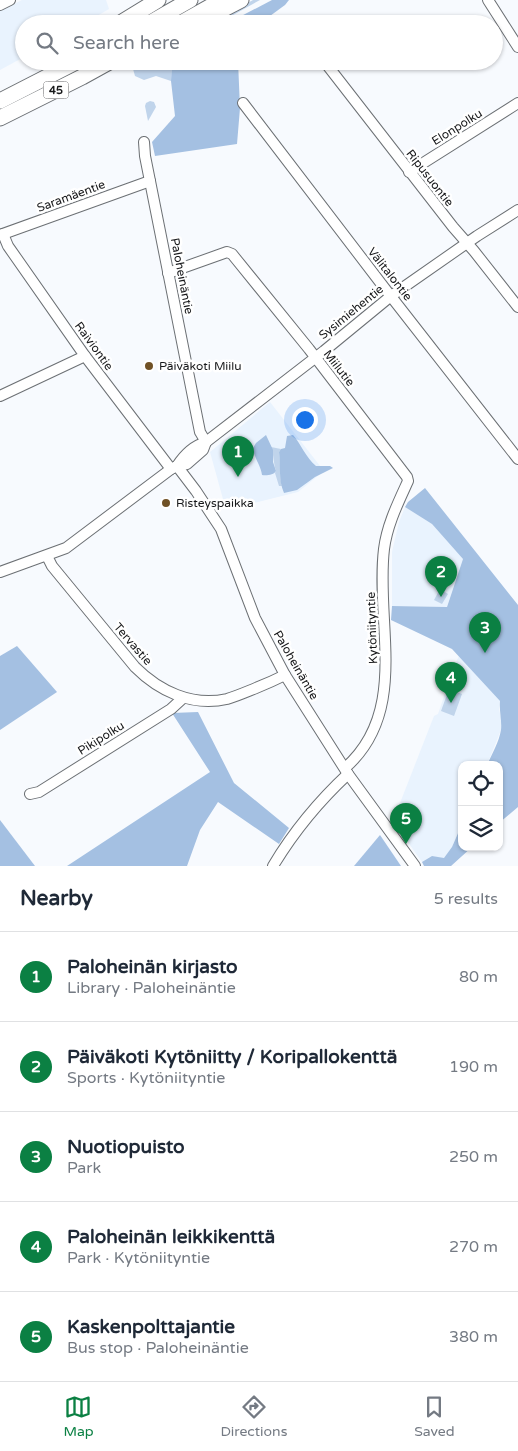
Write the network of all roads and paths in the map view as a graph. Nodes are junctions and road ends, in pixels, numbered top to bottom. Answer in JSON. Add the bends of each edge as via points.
{"nodes":[{"id":1,"x":10,"y":0,"type":"edge"},
{"id":2,"x":158,"y":0,"type":"edge"},
{"id":3,"x":190,"y":0,"type":"edge"},
{"id":4,"x":222,"y":0,"type":"edge"},
{"id":5,"x":241,"y":0,"type":"edge"},
{"id":6,"x":488,"y":0,"type":"edge"},
{"id":7,"x":0,"y":5,"type":"edge"},
{"id":8,"x":206,"y":9,"type":"junction"},
{"id":9,"x":134,"y":15,"type":"edge"},
{"id":10,"x":164,"y":15,"type":"edge"},
{"id":11,"x":195,"y":15,"type":"edge"},
{"id":12,"x":498,"y":15,"type":"edge"},
{"id":13,"x":503,"y":24,"type":"edge"},
{"id":14,"x":518,"y":47,"type":"edge"},
{"id":15,"x":51,"y":70,"type":"edge"},
{"id":16,"x":61,"y":70,"type":"edge"},
{"id":17,"x":93,"y":70,"type":"edge"},
{"id":18,"x":331,"y":70,"type":"edge"},
{"id":19,"x":38,"y":82,"type":"junction"},
{"id":20,"x":0,"y":101,"type":"edge"},
{"id":21,"x":243,"y":103,"type":"dead end"},
{"id":22,"x":518,"y":103,"type":"edge"},
{"id":23,"x":0,"y":118,"type":"edge"},
{"id":24,"x":144,"y":142,"type":"dead end"},
{"id":25,"x":409,"y":172,"type":"junction"},
{"id":26,"x":150,"y":181,"type":"junction"},
{"id":27,"x":518,"y":210,"type":"edge"},
{"id":28,"x":2,"y":234,"type":"edge"},
{"id":29,"x":467,"y":243,"type":"junction"},
{"id":30,"x":168,"y":273,"type":"junction"},
{"id":31,"x":390,"y":296,"type":"junction"},
{"id":32,"x":518,"y":307,"type":"edge"},
{"id":33,"x":85,"y":356,"type":"junction"},
{"id":34,"x":315,"y":357,"type":"junction"},
{"id":35,"x":0,"y":396,"type":"edge"},
{"id":36,"x":206,"y":442,"type":"junction"},
{"id":37,"x":518,"y":459,"type":"edge"},
{"id":38,"x":174,"y":467,"type":"junction"},
{"id":39,"x":408,"y":481,"type":"joint"},
{"id":40,"x":47,"y":556,"type":"junction"},
{"id":41,"x":0,"y":572,"type":"edge"},
{"id":42,"x":284,"y":675,"type":"junction"},
{"id":43,"x":183,"y":698,"type":"junction"},
{"id":44,"x":346,"y":771,"type":"junction"},
{"id":45,"x":30,"y":794,"type":"dead end"},
{"id":46,"x":273,"y":866,"type":"edge"},
{"id":47,"x":415,"y":866,"type":"edge"}],
"edges":[{"from":1,"to":7,"type":"street"},
{"from":2,"to":9,"type":"highway"},
{"from":3,"to":10,"type":"highway"},
{"from":4,"to":8,"type":"highway"},
{"from":5,"to":8,"type":"highway","via":[[218,12]]},
{"from":6,"to":12,"type":"street"},
{"from":8,"to":11,"type":"highway"},
{"from":13,"to":14,"type":"street"},
{"from":15,"to":19,"type":"highway"},
{"from":16,"to":19,"type":"highway","number":"45"},
{"from":17,"to":23,"type":"highway","number":"45"},
{"from":18,"to":25,"type":"street","name":"Ripusuontie"},
{"from":19,"to":20,"type":"highway","number":"45"},
{"from":21,"to":31,"type":"street","name":"Välitalontie"},
{"from":22,"to":25,"type":"street","name":"Elonpolku"},
{"from":24,"to":26,"type":"street","name":"Paloheinäntie"},
{"from":25,"to":29,"type":"street","name":"Ripusuontie"},
{"from":26,"to":28,"type":"street","name":"Saramäentie"},
{"from":26,"to":30,"type":"street","name":"Paloheinäntie"},
{"from":27,"to":29,"type":"street","name":"Sysimiehentie"},
{"from":28,"to":33,"type":"street","name":"Raiviontie"},
{"from":29,"to":31,"type":"street","name":"Sysimiehentie"},
{"from":29,"to":32,"type":"street","name":"Ripusuontie"},
{"from":30,"to":34,"type":"street","name":"Miilutie","via":[[227,252],[232,254]]},
{"from":30,"to":36,"type":"street","name":"Paloheinäntie","via":[[200,432]]},
{"from":31,"to":34,"type":"street","name":"Sysimiehentie"},
{"from":31,"to":37,"type":"street","name":"Välitalontie"},
{"from":33,"to":35,"type":"street"},
{"from":33,"to":38,"type":"street","name":"Raiviontie"},
{"from":34,"to":36,"type":"street","name":"Sysimiehentie"},
{"from":34,"to":39,"type":"street","name":"Miilutie","via":[[406,474]]},
{"from":36,"to":38,"type":"street","name":"Sysimiehentie","via":[[194,447]]},
{"from":38,"to":40,"type":"street","name":"Sysimiehentie","via":[[75,542]]},
{"from":38,"to":42,"type":"street","name":"Paloheinäntie","via":[[201,498],[221,529],[255,618]]},
{"from":39,"to":44,"type":"street","name":"Kytöniityntie","via":[[393,513],[384,550],[386,657],[383,698],[364,747]]},
{"from":40,"to":41,"type":"street","name":"Sysimiehentie"},
{"from":40,"to":43,"type":"street","name":"Tervastie","via":[[135,668],[151,682]]},
{"from":42,"to":43,"type":"street","name":"Tervastie","via":[[228,698]]},
{"from":42,"to":44,"type":"street","name":"Paloheinäntie"},
{"from":43,"to":45,"type":"street","name":"Pikipolku","via":[[171,709],[39,792]]},
{"from":44,"to":46,"type":"street","name":"Kytöniityntie","via":[[310,813]]},
{"from":44,"to":47,"type":"street","name":"Paloheinäntie"}]}
